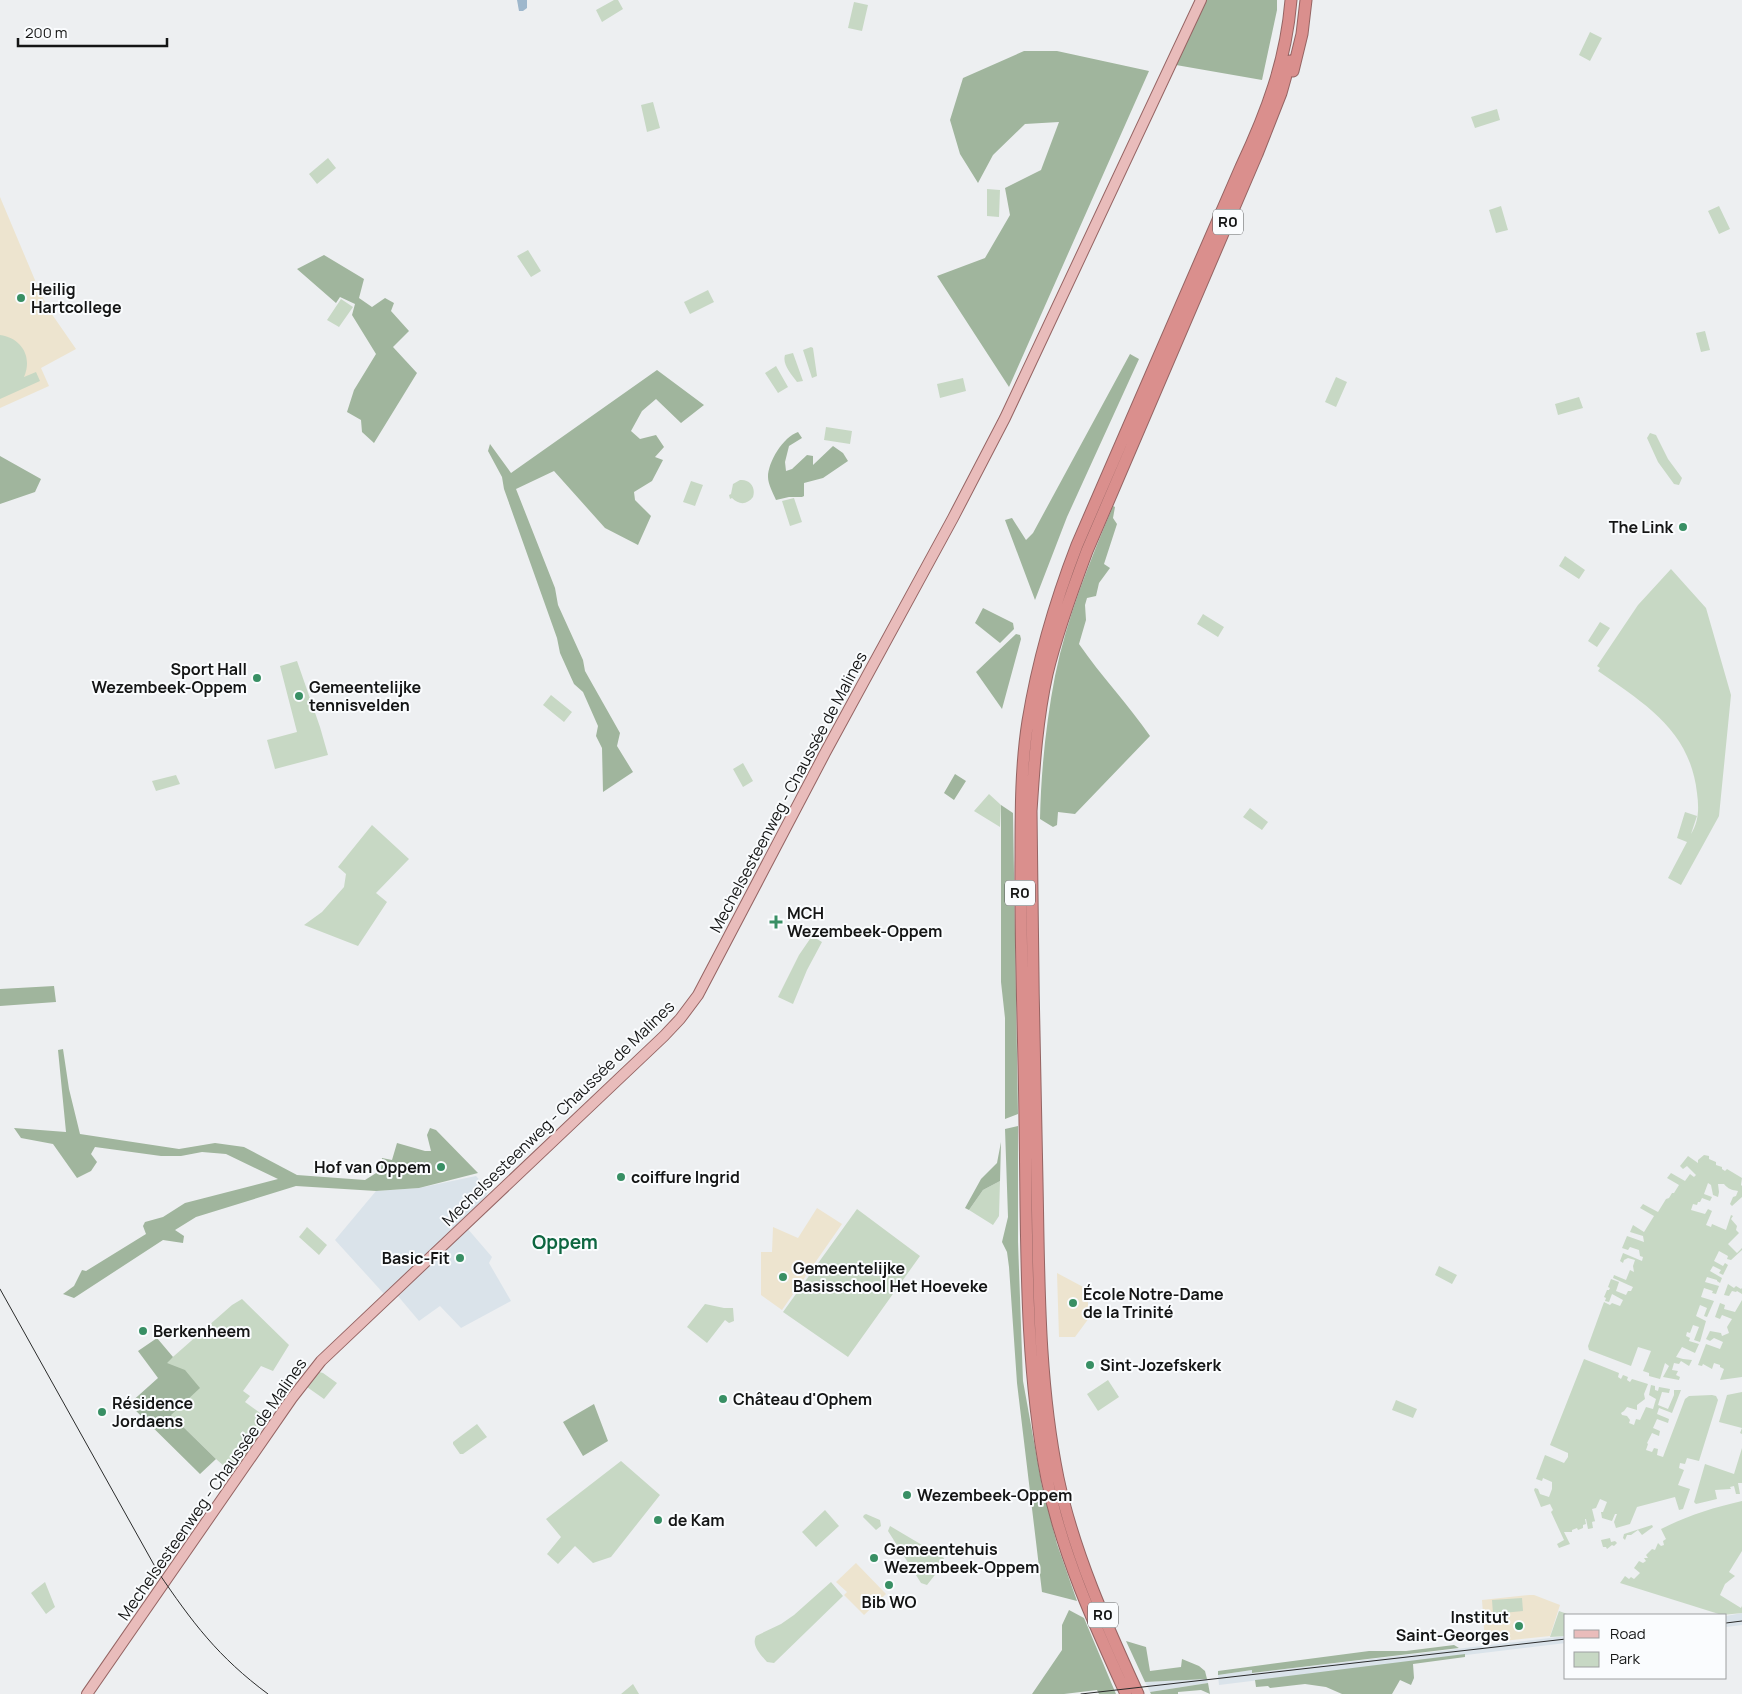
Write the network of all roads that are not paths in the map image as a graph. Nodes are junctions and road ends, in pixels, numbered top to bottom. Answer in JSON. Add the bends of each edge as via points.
{"nodes":[{"id":1,"x":1201,"y":0,"type":"edge"},
{"id":2,"x":1284,"y":0,"type":"edge"},
{"id":3,"x":1291,"y":0,"type":"edge"},
{"id":4,"x":1299,"y":0,"type":"edge"},
{"id":5,"x":1306,"y":0,"type":"edge"},
{"id":6,"x":1290,"y":71,"type":"junction"},
{"id":7,"x":1271,"y":90,"type":"junction"},
{"id":8,"x":87,"y":1694,"type":"edge"},
{"id":9,"x":1126,"y":1694,"type":"edge"},
{"id":10,"x":1138,"y":1694,"type":"edge"}],
"edges":[{"from":1,"to":8,"type":"main road","name":"Mechelsesteenweg - Chaussée de Malines","via":[[1005,418],[691,1005],[664,1036],[320,1362]]},
{"from":2,"to":7,"type":"highway"},
{"from":3,"to":7,"type":"highway","number":"R0","via":[[1286,45]]},
{"from":4,"to":6,"type":"highway"},
{"from":5,"to":6,"type":"highway","via":[[1302,34]]},
{"from":6,"to":10,"type":"highway","number":"R0","via":[[1271,132],[1257,154],[1087,550],[1047,675],[1034,765],[1031,811],[1035,1108],[1039,1318],[1044,1396],[1058,1479],[1073,1534],[1099,1606]]},
{"from":7,"to":9,"type":"highway","number":"R0","via":[[1261,125],[1077,545],[1060,591],[1035,680],[1023,776],[1020,912],[1029,1318],[1034,1397],[1048,1482],[1063,1540],[1086,1605]]}]}
